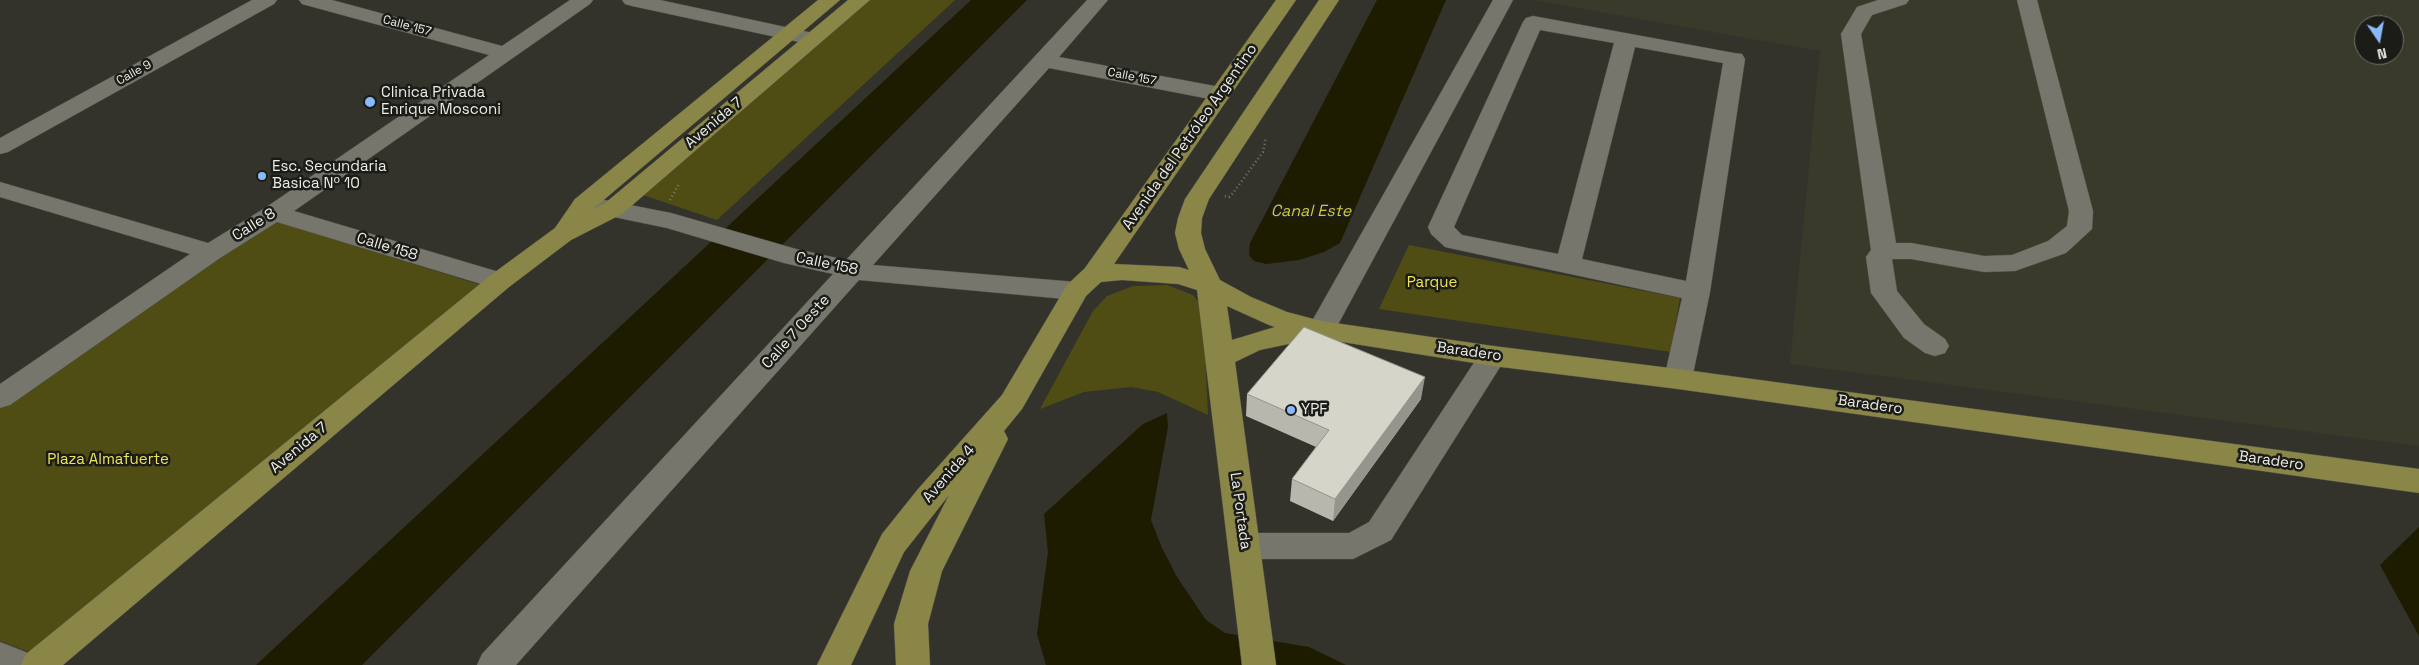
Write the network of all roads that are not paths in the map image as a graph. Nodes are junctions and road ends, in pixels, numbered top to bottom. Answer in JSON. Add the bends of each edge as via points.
{"nodes":[{"id":1,"x":267,"y":0,"type":"edge"},
{"id":2,"x":309,"y":0,"type":"edge"},
{"id":3,"x":583,"y":0,"type":"edge"},
{"id":4,"x":632,"y":0,"type":"edge"},
{"id":5,"x":830,"y":0,"type":"edge"},
{"id":6,"x":860,"y":0,"type":"edge"},
{"id":7,"x":1098,"y":0,"type":"edge"},
{"id":8,"x":1286,"y":0,"type":"edge"},
{"id":9,"x":1329,"y":0,"type":"edge"},
{"id":10,"x":1502,"y":0,"type":"edge"},
{"id":11,"x":1899,"y":0,"type":"edge"},
{"id":12,"x":2027,"y":0,"type":"edge"},
{"id":13,"x":788,"y":34,"type":"junction"},
{"id":14,"x":813,"y":39,"type":"junction"},
{"id":15,"x":1626,"y":39,"type":"junction"},
{"id":16,"x":505,"y":53,"type":"junction"},
{"id":17,"x":1043,"y":60,"type":"junction"},
{"id":18,"x":1220,"y":94,"type":"junction"},
{"id":19,"x":0,"y":147,"type":"edge"},
{"id":20,"x":0,"y":189,"type":"edge"},
{"id":21,"x":584,"y":204,"type":"junction"},
{"id":22,"x":613,"y":209,"type":"junction"},
{"id":23,"x":274,"y":213,"type":"junction"},
{"id":24,"x":562,"y":234,"type":"junction"},
{"id":25,"x":1884,"y":251,"type":"junction"},
{"id":26,"x":211,"y":252,"type":"junction"},
{"id":27,"x":1568,"y":264,"type":"junction"},
{"id":28,"x":852,"y":270,"type":"junction"},
{"id":29,"x":500,"y":281,"type":"junction"},
{"id":30,"x":1085,"y":283,"type":"junction"},
{"id":31,"x":1209,"y":285,"type":"junction"},
{"id":32,"x":1697,"y":292,"type":"junction"},
{"id":33,"x":1321,"y":330,"type":"junction"},
{"id":34,"x":1935,"y":346,"type":"dead end"},
{"id":35,"x":1493,"y":356,"type":"junction"},
{"id":36,"x":1220,"y":357,"type":"junction"},
{"id":37,"x":1678,"y":379,"type":"junction"},
{"id":38,"x":0,"y":398,"type":"edge"},
{"id":39,"x":1012,"y":402,"type":"junction"},
{"id":40,"x":2419,"y":481,"type":"edge"},
{"id":41,"x":1245,"y":546,"type":"junction"},
{"id":42,"x":0,"y":657,"type":"edge"},
{"id":43,"x":19,"y":665,"type":"edge"},
{"id":44,"x":38,"y":665,"type":"edge"},
{"id":45,"x":494,"y":665,"type":"edge"},
{"id":46,"x":834,"y":665,"type":"edge"},
{"id":47,"x":913,"y":665,"type":"edge"},
{"id":48,"x":1259,"y":665,"type":"edge"}],
"edges":[{"from":1,"to":19,"type":"street","name":"Calle 9"},
{"from":2,"to":16,"type":"street","name":"Calle 157"},
{"from":3,"to":16,"type":"street","name":"Calle 8"},
{"from":4,"to":13,"type":"street"},
{"from":5,"to":13,"type":"main road","name":"Avenida 7"},
{"from":6,"to":14,"type":"main road","name":"Avenida 7"},
{"from":7,"to":17,"type":"street","name":"Calle 7 Oeste"},
{"from":8,"to":18,"type":"main road","name":"Avenida del Petróleo Argentino"},
{"from":9,"to":31,"type":"main road","via":[[1198,199],[1190,218],[1188,233],[1192,248]]},
{"from":10,"to":33,"type":"street"},
{"from":11,"to":25,"type":"street","via":[[1864,11],[1851,34]]},
{"from":12,"to":25,"type":"street","via":[[2081,211],[2079,229],[2058,247],[2015,263],[1984,264],[1911,251]]},
{"from":13,"to":14,"type":"street"},
{"from":13,"to":21,"type":"main road","name":"Avenida 7"},
{"from":14,"to":22,"type":"main road","name":"Avenida 7"},
{"from":15,"to":27,"type":"street"},
{"from":15,"to":27,"type":"street","via":[[1534,22],[1441,227],[1444,234],[1454,241]]},
{"from":15,"to":32,"type":"street","via":[[1734,59]]},
{"from":16,"to":23,"type":"street","name":"Calle 8"},
{"from":17,"to":18,"type":"street","name":"Calle 157"},
{"from":17,"to":28,"type":"street","name":"Calle 7 Oeste"},
{"from":18,"to":30,"type":"main road","name":"Avenida del Petróleo Argentino"},
{"from":20,"to":26,"type":"street"},
{"from":21,"to":22,"type":"street","name":"Calle 158"},
{"from":21,"to":24,"type":"main road","name":"Avenida 7"},
{"from":22,"to":24,"type":"main road","name":"Avenida 7"},
{"from":22,"to":28,"type":"street","name":"Calle 158","via":[[671,221],[793,257]]},
{"from":23,"to":26,"type":"street","name":"Calle 8"},
{"from":23,"to":29,"type":"street","name":"Calle 158"},
{"from":24,"to":29,"type":"main road","name":"Avenida 7"},
{"from":25,"to":34,"type":"street","via":[[1879,257],[1884,293],[1914,331]]},
{"from":26,"to":38,"type":"street","name":"Calle 8"},
{"from":27,"to":32,"type":"street"},
{"from":28,"to":30,"type":"street","name":"Calle 158","via":[[883,275]]},
{"from":28,"to":45,"type":"street","name":"Calle 7 Oeste"},
{"from":29,"to":44,"type":"main road","name":"Avenida 7"},
{"from":30,"to":31,"type":"main road","name":"Baradero","via":[[1122,272],[1179,276]]},
{"from":30,"to":39,"type":"main road","name":"Avenida 4"},
{"from":31,"to":33,"type":"main road","name":"Baradero","via":[[1280,319]]},
{"from":31,"to":36,"type":"main road","name":"La Portada"},
{"from":32,"to":37,"type":"street"},
{"from":33,"to":35,"type":"main road","name":"Baradero"},
{"from":33,"to":36,"type":"main road","name":"Baradero","via":[[1277,336]]},
{"from":35,"to":37,"type":"main road","name":"Baradero"},
{"from":35,"to":41,"type":"street","via":[[1380,530],[1353,546]]},
{"from":36,"to":41,"type":"main road","name":"La Portada"},
{"from":37,"to":40,"type":"main road","name":"Baradero"},
{"from":39,"to":46,"type":"main road","name":"Avenida 4","via":[[893,543]]},
{"from":39,"to":47,"type":"main road","via":[[926,571],[911,624]]},
{"from":41,"to":48,"type":"main road","name":"La Portada"},
{"from":42,"to":43,"type":"street"}]}
